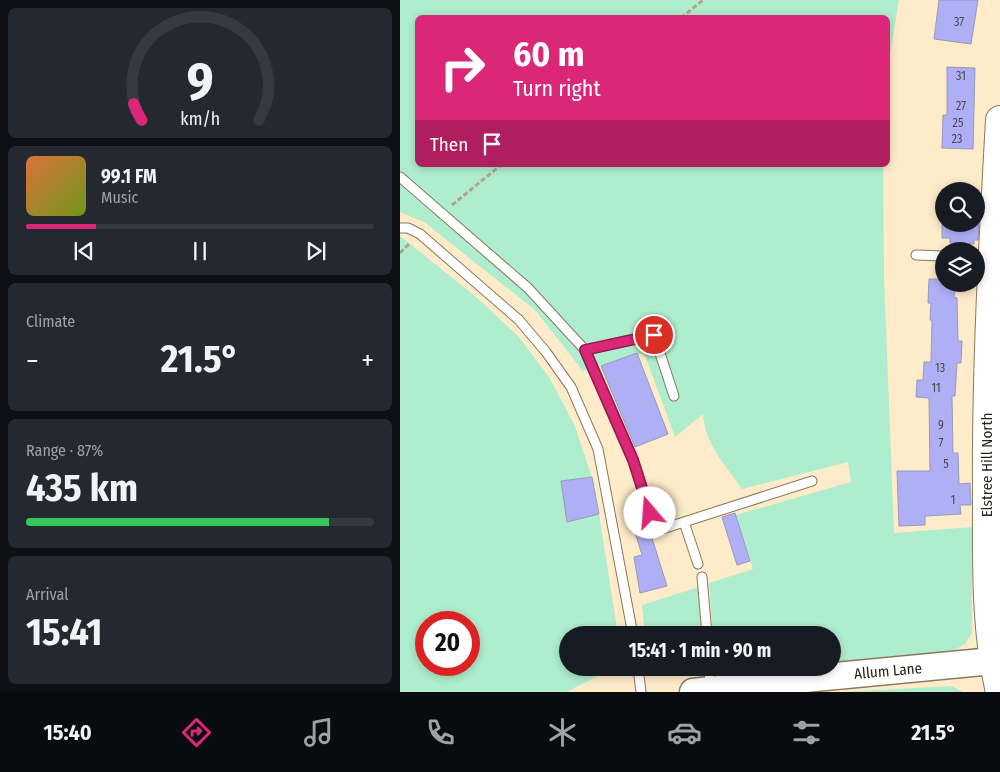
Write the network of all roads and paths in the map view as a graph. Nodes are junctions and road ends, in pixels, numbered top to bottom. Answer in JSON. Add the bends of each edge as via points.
{"nodes":[{"id":1,"x":703,"y":0,"type":"edge"},
{"id":2,"x":685,"y":15,"type":"edge"},
{"id":3,"x":1000,"y":120,"type":"edge"},
{"id":4,"x":499,"y":167,"type":"edge"},
{"id":5,"x":400,"y":177,"type":"edge"},
{"id":6,"x":441,"y":214,"type":"junction"},
{"id":7,"x":400,"y":228,"type":"edge"},
{"id":8,"x":916,"y":254,"type":"dead end"},
{"id":9,"x":935,"y":255,"type":"edge"},
{"id":10,"x":585,"y":350,"type":"junction"},
{"id":11,"x":674,"y":396,"type":"dead end"},
{"id":12,"x":812,"y":481,"type":"dead end"},
{"id":13,"x":684,"y":522,"type":"junction"},
{"id":14,"x":698,"y":564,"type":"dead end"},
{"id":15,"x":702,"y":577,"type":"dead end"},
{"id":16,"x":631,"y":626,"type":"edge"},
{"id":17,"x":706,"y":626,"type":"edge"},
{"id":18,"x":993,"y":661,"type":"junction"},
{"id":19,"x":639,"y":676,"type":"edge"},
{"id":20,"x":704,"y":683,"type":"edge"},
{"id":21,"x":641,"y":692,"type":"edge"},
{"id":22,"x":1000,"y":692,"type":"edge"}],
"edges":[{"from":1,"to":2,"type":"path"},
{"from":3,"to":18,"type":"main road","name":"Elstree Hill North","via":[[986,258],[987,562]]},
{"from":4,"to":6,"type":"path"},
{"from":5,"to":6,"type":"lane"},
{"from":6,"to":10,"type":"lane","via":[[528,288]]},
{"from":7,"to":16,"type":"lane","via":[[420,234],[519,320],[571,387],[598,449]]},
{"from":8,"to":9,"type":"lane"},
{"from":10,"to":11,"type":"lane","via":[[654,335]]},
{"from":10,"to":13,"type":"lane","via":[[633,460],[656,531]]},
{"from":12,"to":13,"type":"lane"},
{"from":13,"to":14,"type":"lane"},
{"from":15,"to":17,"type":"lane"},
{"from":18,"to":20,"type":"main road","name":"Allum Lane"},
{"from":18,"to":22,"type":"main road","name":"Elstree Hill North"},
{"from":19,"to":21,"type":"lane"}]}
